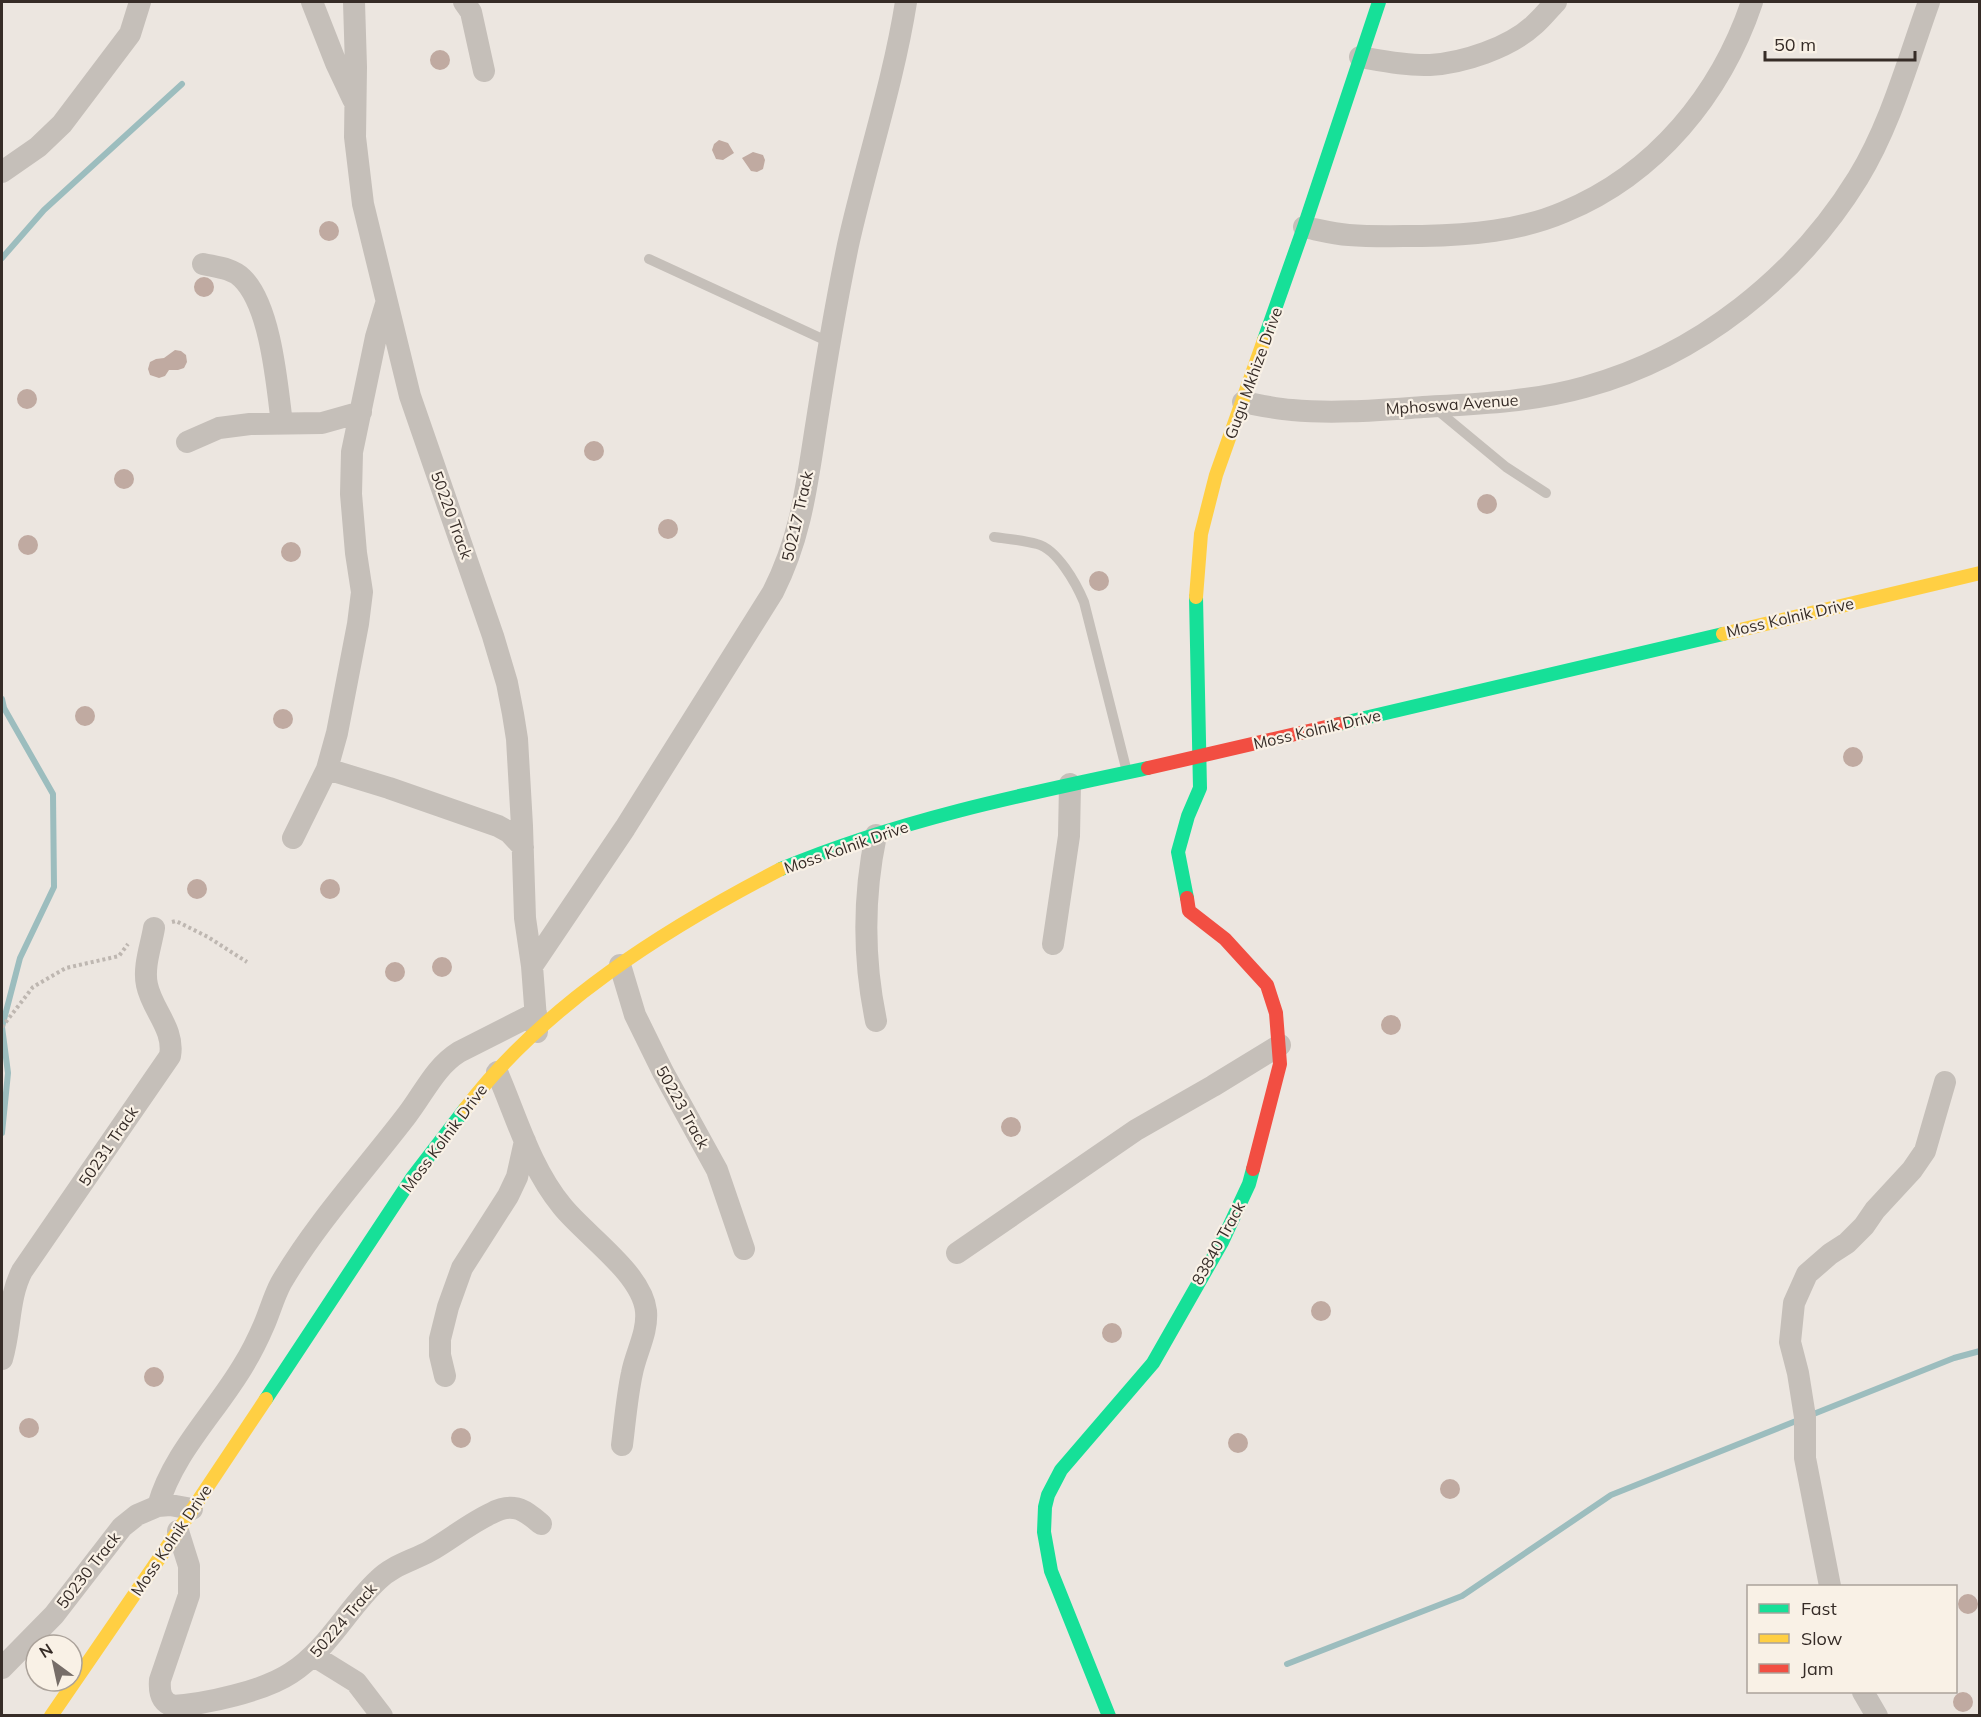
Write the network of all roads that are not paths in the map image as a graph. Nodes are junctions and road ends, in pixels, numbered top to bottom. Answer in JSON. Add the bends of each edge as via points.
{"nodes":[{"id":1,"x":140,"y":2,"type":"edge"},
{"id":2,"x":312,"y":2,"type":"edge"},
{"id":3,"x":354,"y":2,"type":"edge"},
{"id":4,"x":464,"y":2,"type":"edge"},
{"id":5,"x":906,"y":2,"type":"edge"},
{"id":6,"x":1379,"y":2,"type":"edge"},
{"id":7,"x":1556,"y":2,"type":"edge"},
{"id":8,"x":1752,"y":2,"type":"edge"},
{"id":9,"x":1929,"y":2,"type":"edge"},
{"id":10,"x":1360,"y":57,"type":"junction"},
{"id":11,"x":484,"y":71,"type":"dead end"},
{"id":12,"x":355,"y":104,"type":"junction"},
{"id":13,"x":2,"y":172,"type":"edge"},
{"id":14,"x":1304,"y":227,"type":"junction"},
{"id":15,"x":649,"y":259,"type":"dead end"},
{"id":16,"x":203,"y":264,"type":"dead end"},
{"id":17,"x":386,"y":304,"type":"junction"},
{"id":18,"x":829,"y":342,"type":"junction"},
{"id":19,"x":1243,"y":402,"type":"junction"},
{"id":20,"x":1433,"y":407,"type":"junction"},
{"id":21,"x":361,"y":412,"type":"junction"},
{"id":22,"x":282,"y":424,"type":"junction"},
{"id":23,"x":187,"y":442,"type":"dead end"},
{"id":24,"x":1546,"y":493,"type":"dead end"},
{"id":25,"x":994,"y":537,"type":"dead end"},
{"id":26,"x":1980,"y":573,"type":"edge"},
{"id":27,"x":1198,"y":757,"type":"junction"},
{"id":28,"x":327,"y":769,"type":"junction"},
{"id":29,"x":1127,"y":772,"type":"junction"},
{"id":30,"x":1070,"y":784,"type":"junction"},
{"id":31,"x":876,"y":835,"type":"junction"},
{"id":32,"x":293,"y":837,"type":"dead end"},
{"id":33,"x":522,"y":847,"type":"junction"},
{"id":34,"x":154,"y":928,"type":"road end"},
{"id":35,"x":1053,"y":944,"type":"dead end"},
{"id":36,"x":532,"y":966,"type":"junction"},
{"id":37,"x":620,"y":966,"type":"junction"},
{"id":38,"x":876,"y":1021,"type":"dead end"},
{"id":39,"x":536,"y":1022,"type":"junction"},
{"id":40,"x":1280,"y":1045,"type":"junction"},
{"id":41,"x":496,"y":1072,"type":"junction"},
{"id":42,"x":1946,"y":1082,"type":"dead end"},
{"id":43,"x":525,"y":1141,"type":"junction"},
{"id":44,"x":744,"y":1249,"type":"dead end"},
{"id":45,"x":957,"y":1253,"type":"dead end"},
{"id":46,"x":2,"y":1359,"type":"edge"},
{"id":47,"x":445,"y":1376,"type":"dead end"},
{"id":48,"x":622,"y":1445,"type":"dead end"},
{"id":49,"x":158,"y":1506,"type":"junction"},
{"id":50,"x":192,"y":1509,"type":"junction"},
{"id":51,"x":541,"y":1524,"type":"dead end"},
{"id":52,"x":178,"y":1532,"type":"junction"},
{"id":53,"x":1830,"y":1585,"type":"edge"},
{"id":54,"x":314,"y":1656,"type":"junction"},
{"id":55,"x":2,"y":1668,"type":"edge"},
{"id":56,"x":1864,"y":1693,"type":"edge"},
{"id":57,"x":159,"y":1710,"type":"edge"},
{"id":58,"x":51,"y":1716,"type":"edge"},
{"id":59,"x":382,"y":1716,"type":"edge"},
{"id":60,"x":1109,"y":1716,"type":"edge"},
{"id":61,"x":1877,"y":1716,"type":"edge"}],
"edges":[{"from":1,"to":13,"type":"street","via":[[130,34],[62,124]]},
{"from":2,"to":12,"type":"street"},
{"from":3,"to":12,"type":"street","name":"50220 Track"},
{"from":4,"to":11,"type":"street","via":[[471,12]]},
{"from":5,"to":18,"type":"street","name":"50217 Track"},
{"from":6,"to":10,"type":"main road","name":"Gugu Mkhize Drive"},
{"from":7,"to":10,"type":"street","via":[[1508,44],[1472,57],[1431,65]]},
{"from":8,"to":14,"type":"street","via":[[1726,63],[1699,107],[1634,173],[1601,194],[1564,212],[1482,233],[1347,235]]},
{"from":9,"to":20,"type":"street","name":"Mphoswa Avenue","via":[[1884,126],[1860,175],[1823,227],[1758,295],[1702,337],[1624,375],[1583,388],[1500,403]]},
{"from":10,"to":14,"type":"main road","name":"Gugu Mkhize Drive"},
{"from":12,"to":17,"type":"street","name":"50220 Track","via":[[363,204]]},
{"from":14,"to":19,"type":"main road","name":"Gugu Mkhize Drive"},
{"from":15,"to":18,"type":"lane"},
{"from":16,"to":22,"type":"street","via":[[242,277],[258,302]]},
{"from":17,"to":21,"type":"street"},
{"from":17,"to":33,"type":"street","name":"50220 Track","via":[[410,396],[507,682],[517,739]]},
{"from":18,"to":36,"type":"street","name":"50217 Track","via":[[802,509],[785,567],[625,828]]},
{"from":19,"to":20,"type":"street","name":"Mphoswa Avenue","via":[[1292,410]]},
{"from":19,"to":27,"type":"main road","name":"Gugu Mkhize Drive","via":[[1216,475],[1201,534],[1196,599]]},
{"from":20,"to":24,"type":"lane","via":[[1506,467]]},
{"from":21,"to":22,"type":"street","via":[[322,423]]},
{"from":21,"to":28,"type":"street","via":[[352,452],[351,494],[362,592]]},
{"from":22,"to":23,"type":"street","via":[[219,428]]},
{"from":25,"to":29,"type":"lane","via":[[1040,544],[1059,560],[1077,585]]},
{"from":26,"to":27,"type":"main road","name":"Moss Kolnik Drive"},
{"from":27,"to":29,"type":"main road","name":"Moss Kolnik Drive"},
{"from":27,"to":40,"type":"main road","name":"83840 Track","via":[[1200,788],[1178,852],[1189,911],[1225,939],[1267,985]]},
{"from":28,"to":32,"type":"street"},
{"from":28,"to":33,"type":"street","via":[[498,826]]},
{"from":29,"to":30,"type":"main road","name":"Moss Kolnik Drive"},
{"from":30,"to":31,"type":"main road","name":"Moss Kolnik Drive"},
{"from":30,"to":35,"type":"street","via":[[1069,836]]},
{"from":31,"to":37,"type":"main road","name":"Moss Kolnik Drive","via":[[780,870],[670,932]]},
{"from":31,"to":38,"type":"street","via":[[869,866],[865,948]]},
{"from":33,"to":36,"type":"street","name":"50220 Track"},
{"from":34,"to":46,"type":"street","name":"50231 Track","via":[[146,983],[169,1032],[170,1056],[22,1270],[14,1286]]},
{"from":36,"to":39,"type":"street","name":"50220 Track"},
{"from":37,"to":39,"type":"main road","name":"Moss Kolnik Drive"},
{"from":37,"to":44,"type":"street","name":"50223 Track","via":[[635,1015],[717,1170]]},
{"from":39,"to":41,"type":"main road","name":"Moss Kolnik Drive"},
{"from":39,"to":49,"type":"street","via":[[459,1052],[437,1072],[289,1270],[242,1367],[196,1432],[162,1491]]},
{"from":40,"to":45,"type":"street","via":[[1136,1130]]},
{"from":40,"to":60,"type":"main road","name":"83840 Track","via":[[1277,1081],[1250,1184],[1222,1242],[1153,1363],[1073,1454],[1046,1499],[1045,1546],[1051,1571]]},
{"from":41,"to":43,"type":"street"},
{"from":41,"to":50,"type":"main road","name":"Moss Kolnik Drive","via":[[412,1178]]},
{"from":42,"to":53,"type":"street","via":[[1918,1161],[1847,1243],[1807,1274],[1794,1303],[1790,1342]]},
{"from":43,"to":47,"type":"street","via":[[508,1197],[462,1268],[448,1307],[440,1339]]},
{"from":43,"to":48,"type":"street","via":[[551,1193],[633,1281],[643,1297],[645,1328],[632,1370]]},
{"from":49,"to":50,"type":"street"},
{"from":49,"to":55,"type":"street","name":"50230 Track","via":[[136,1515],[122,1527],[54,1615]]},
{"from":50,"to":52,"type":"main road","name":"Moss Kolnik Drive"},
{"from":51,"to":54,"type":"street","name":"50224 Track","via":[[520,1509],[504,1508],[400,1564],[364,1593]]},
{"from":52,"to":57,"type":"street","name":"50224 Track","via":[[189,1566],[190,1584],[160,1680]]},
{"from":52,"to":58,"type":"main road","name":"Moss Kolnik Drive"},
{"from":54,"to":57,"type":"street","name":"50224 Track","via":[[289,1675],[256,1688]]},
{"from":54,"to":59,"type":"street","via":[[356,1682]]},
{"from":56,"to":61,"type":"street"}]}
